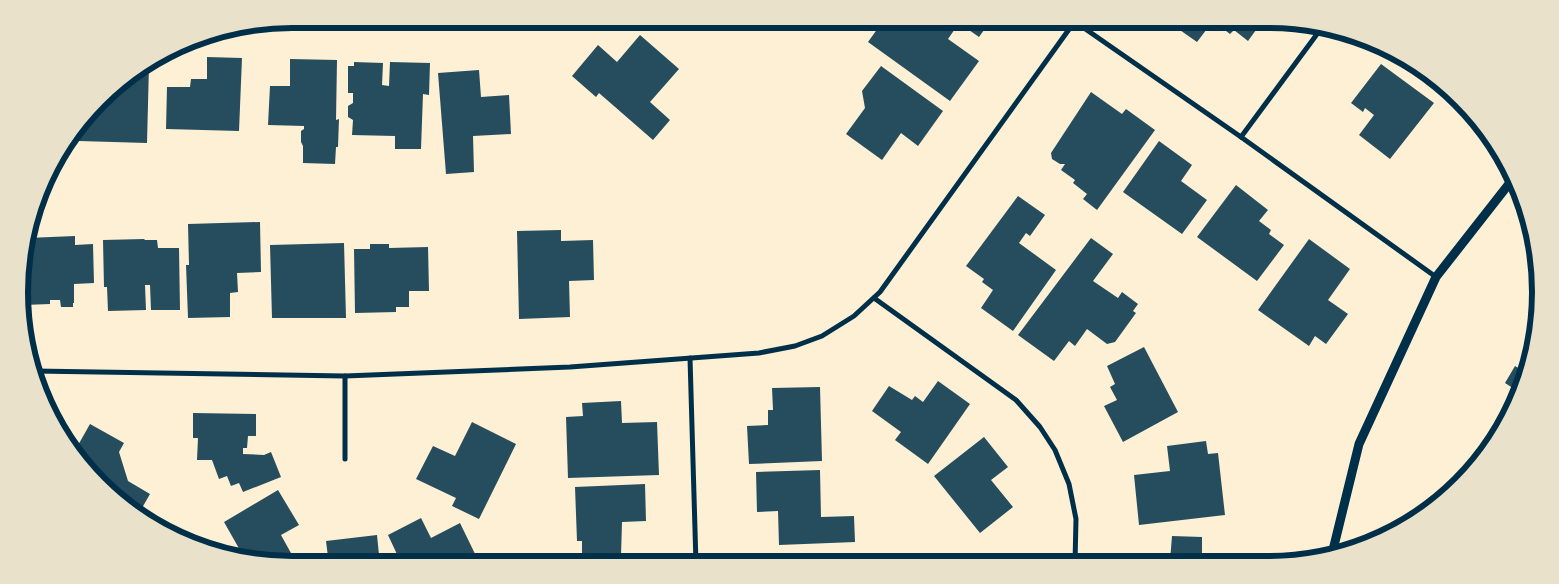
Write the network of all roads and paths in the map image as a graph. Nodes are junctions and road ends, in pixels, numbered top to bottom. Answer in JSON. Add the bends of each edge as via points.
{"nodes":[{"id":1,"x":1067,"y":28,"type":"edge"},
{"id":2,"x":1085,"y":28,"type":"edge"},
{"id":3,"x":1318,"y":33,"type":"edge"},
{"id":4,"x":1242,"y":137,"type":"junction"},
{"id":5,"x":1508,"y":185,"type":"edge"},
{"id":6,"x":1436,"y":277,"type":"junction"},
{"id":7,"x":874,"y":298,"type":"junction"},
{"id":8,"x":690,"y":358,"type":"junction"},
{"id":9,"x":40,"y":371,"type":"edge"},
{"id":10,"x":345,"y":376,"type":"junction"},
{"id":11,"x":345,"y":459,"type":"dead end"},
{"id":12,"x":1334,"y":547,"type":"edge"},
{"id":13,"x":696,"y":556,"type":"edge"},
{"id":14,"x":1075,"y":556,"type":"edge"}],
"edges":[{"from":1,"to":7,"type":"street"},
{"from":2,"to":4,"type":"street"},
{"from":3,"to":4,"type":"street"},
{"from":4,"to":6,"type":"street"},
{"from":5,"to":6,"type":"street"},
{"from":6,"to":12,"type":"street","via":[[1359,444]]},
{"from":7,"to":8,"type":"street","via":[[854,316],[822,336],[796,346],[759,353]]},
{"from":7,"to":14,"type":"street","via":[[1016,400],[1040,427],[1055,450],[1069,484],[1076,519]]},
{"from":8,"to":10,"type":"street","via":[[570,367]]},
{"from":8,"to":13,"type":"street"},
{"from":9,"to":10,"type":"street"},
{"from":10,"to":11,"type":"street"}]}
